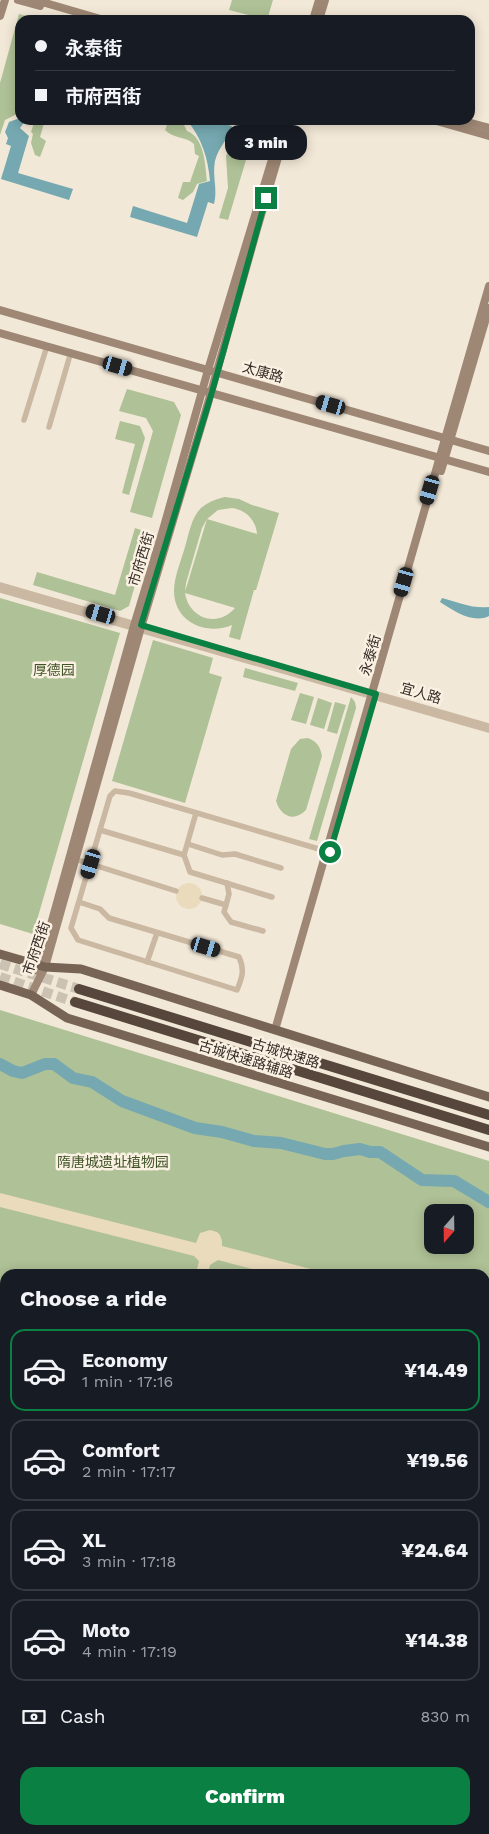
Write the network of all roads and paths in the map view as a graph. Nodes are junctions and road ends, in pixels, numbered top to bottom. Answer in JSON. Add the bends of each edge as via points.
{"nodes":[{"id":1,"x":4,"y":0,"type":"edge"},
{"id":2,"x":18,"y":0,"type":"edge"},
{"id":3,"x":35,"y":0,"type":"edge"},
{"id":4,"x":319,"y":0,"type":"edge"},
{"id":5,"x":325,"y":0,"type":"edge"},
{"id":6,"x":70,"y":15,"type":"edge"},
{"id":7,"x":87,"y":15,"type":"edge"},
{"id":8,"x":314,"y":15,"type":"edge"},
{"id":9,"x":320,"y":15,"type":"edge"},
{"id":10,"x":0,"y":16,"type":"edge"},
{"id":11,"x":475,"y":124,"type":"edge"},
{"id":12,"x":282,"y":125,"type":"edge"},
{"id":13,"x":288,"y":125,"type":"edge"},
{"id":14,"x":450,"y":125,"type":"edge"},
{"id":15,"x":489,"y":128,"type":"edge"},
{"id":16,"x":489,"y":136,"type":"edge"},
{"id":17,"x":489,"y":286,"type":"edge"},
{"id":18,"x":489,"y":308,"type":"edge"},
{"id":19,"x":0,"y":310,"type":"edge"},
{"id":20,"x":0,"y":332,"type":"edge"},
{"id":21,"x":47,"y":346,"type":"junction"},
{"id":22,"x":70,"y":352,"type":"junction"},
{"id":23,"x":208,"y":370,"type":"junction"},
{"id":24,"x":217,"y":372,"type":"junction"},
{"id":25,"x":203,"y":390,"type":"junction"},
{"id":26,"x":212,"y":392,"type":"junction"},
{"id":27,"x":24,"y":420,"type":"dead end"},
{"id":28,"x":49,"y":427,"type":"dead end"},
{"id":29,"x":447,"y":439,"type":"junction"},
{"id":30,"x":489,"y":451,"type":"edge"},
{"id":31,"x":442,"y":458,"type":"junction"},
{"id":32,"x":489,"y":472,"type":"edge"},
{"id":33,"x":0,"y":585,"type":"edge"},
{"id":34,"x":0,"y":590,"type":"edge"},
{"id":35,"x":137,"y":627,"type":"junction"},
{"id":36,"x":374,"y":695,"type":"junction"},
{"id":37,"x":489,"y":726,"type":"edge"},
{"id":38,"x":489,"y":730,"type":"edge"},
{"id":39,"x":196,"y":813,"type":"junction"},
{"id":40,"x":100,"y":830,"type":"junction"},
{"id":41,"x":188,"y":844,"type":"junction"},
{"id":42,"x":328,"y":852,"type":"junction"},
{"id":43,"x":184,"y":855,"type":"junction"},
{"id":44,"x":75,"y":859,"type":"junction"},
{"id":45,"x":91,"y":864,"type":"junction"},
{"id":46,"x":281,"y":868,"type":"dead end"},
{"id":47,"x":227,"y":883,"type":"junction"},
{"id":48,"x":176,"y":891,"type":"dead end"},
{"id":49,"x":272,"y":897,"type":"dead end"},
{"id":50,"x":202,"y":898,"type":"dead end"},
{"id":51,"x":79,"y":902,"type":"junction"},
{"id":52,"x":226,"y":905,"type":"junction"},
{"id":53,"x":263,"y":931,"type":"dead end"},
{"id":54,"x":157,"y":932,"type":"junction"},
{"id":55,"x":0,"y":954,"type":"edge"},
{"id":56,"x":147,"y":962,"type":"junction"},
{"id":57,"x":42,"y":966,"type":"junction"},
{"id":58,"x":0,"y":985,"type":"edge"},
{"id":59,"x":80,"y":989,"type":"tunnel mouth"},
{"id":60,"x":31,"y":995,"type":"junction"},
{"id":61,"x":75,"y":1002,"type":"tunnel mouth"},
{"id":62,"x":277,"y":1031,"type":"junction"},
{"id":63,"x":489,"y":1097,"type":"edge"},
{"id":64,"x":489,"y":1115,"type":"edge"},
{"id":65,"x":489,"y":1130,"type":"edge"},
{"id":66,"x":489,"y":1147,"type":"edge"}],
"edges":[{"from":1,"to":10,"type":"street"},
{"from":2,"to":6,"type":"street"},
{"from":3,"to":7,"type":"street"},
{"from":4,"to":8,"type":"street"},
{"from":5,"to":9,"type":"street"},
{"from":11,"to":15,"type":"street"},
{"from":12,"to":23,"type":"street","name":"市府西街"},
{"from":13,"to":24,"type":"street","name":"市府西街"},
{"from":14,"to":16,"type":"street"},
{"from":17,"to":29,"type":"street","name":"永泰街"},
{"from":18,"to":29,"type":"street","name":"永泰街"},
{"from":19,"to":23,"type":"street","name":"太康路"},
{"from":20,"to":21,"type":"street"},
{"from":21,"to":22,"type":"street"},
{"from":21,"to":27,"type":"street"},
{"from":22,"to":25,"type":"street"},
{"from":22,"to":28,"type":"street"},
{"from":23,"to":24,"type":"street","name":"太康路"},
{"from":23,"to":25,"type":"street","name":"市府西街"},
{"from":24,"to":26,"type":"street","name":"市府西街"},
{"from":24,"to":29,"type":"street","name":"太康路"},
{"from":25,"to":26,"type":"street"},
{"from":25,"to":35,"type":"street","name":"市府西街"},
{"from":26,"to":31,"type":"street"},
{"from":26,"to":35,"type":"street","name":"市府西街"},
{"from":29,"to":30,"type":"street","name":"太康路"},
{"from":29,"to":31,"type":"street","name":"永泰街"},
{"from":31,"to":32,"type":"street"},
{"from":31,"to":36,"type":"street","name":"永泰街"},
{"from":33,"to":35,"type":"street","name":"宜人路"},
{"from":34,"to":35,"type":"street","name":"宜人路"},
{"from":35,"to":36,"type":"street","name":"宜人路"},
{"from":35,"to":44,"type":"street","name":"市府西街"},
{"from":35,"to":57,"type":"street","name":"市府西街"},
{"from":36,"to":37,"type":"street","name":"宜人路"},
{"from":36,"to":38,"type":"street","name":"宜人路"},
{"from":36,"to":42,"type":"street","name":"永泰街"},
{"from":39,"to":40,"type":"street","via":[[115,791],[110,796]]},
{"from":39,"to":41,"type":"street"},
{"from":39,"to":42,"type":"street"},
{"from":40,"to":43,"type":"street"},
{"from":40,"to":45,"type":"street"},
{"from":41,"to":43,"type":"street"},
{"from":41,"to":46,"type":"street"},
{"from":42,"to":62,"type":"street","name":"永泰街"},
{"from":43,"to":47,"type":"street","via":[[190,872]]},
{"from":44,"to":45,"type":"street"},
{"from":44,"to":57,"type":"street","name":"市府西街"},
{"from":45,"to":48,"type":"street"},
{"from":45,"to":51,"type":"street"},
{"from":47,"to":49,"type":"street"},
{"from":47,"to":52,"type":"street"},
{"from":50,"to":52,"type":"street"},
{"from":51,"to":54,"type":"street","via":[[100,909],[109,918]]},
{"from":51,"to":56,"type":"street","via":[[71,928],[78,940]]},
{"from":52,"to":53,"type":"street","via":[[224,912],[231,922]]},
{"from":54,"to":56,"type":"street"},
{"from":54,"to":56,"type":"street","via":[[239,957],[244,967],[242,977],[237,990]]},
{"from":55,"to":57,"type":"main road"},
{"from":57,"to":60,"type":"street","name":"市府西街"},
{"from":57,"to":62,"type":"main road","via":[[81,969]]},
{"from":58,"to":60,"type":"main road","name":"古城快速路辅路"},
{"from":59,"to":64,"type":"highway","name":"古城快速路"},
{"from":60,"to":66,"type":"main road","name":"古城快速路辅路","via":[[68,1018]]},
{"from":61,"to":65,"type":"highway","name":"古城快速路"},
{"from":62,"to":63,"type":"main road"}]}
